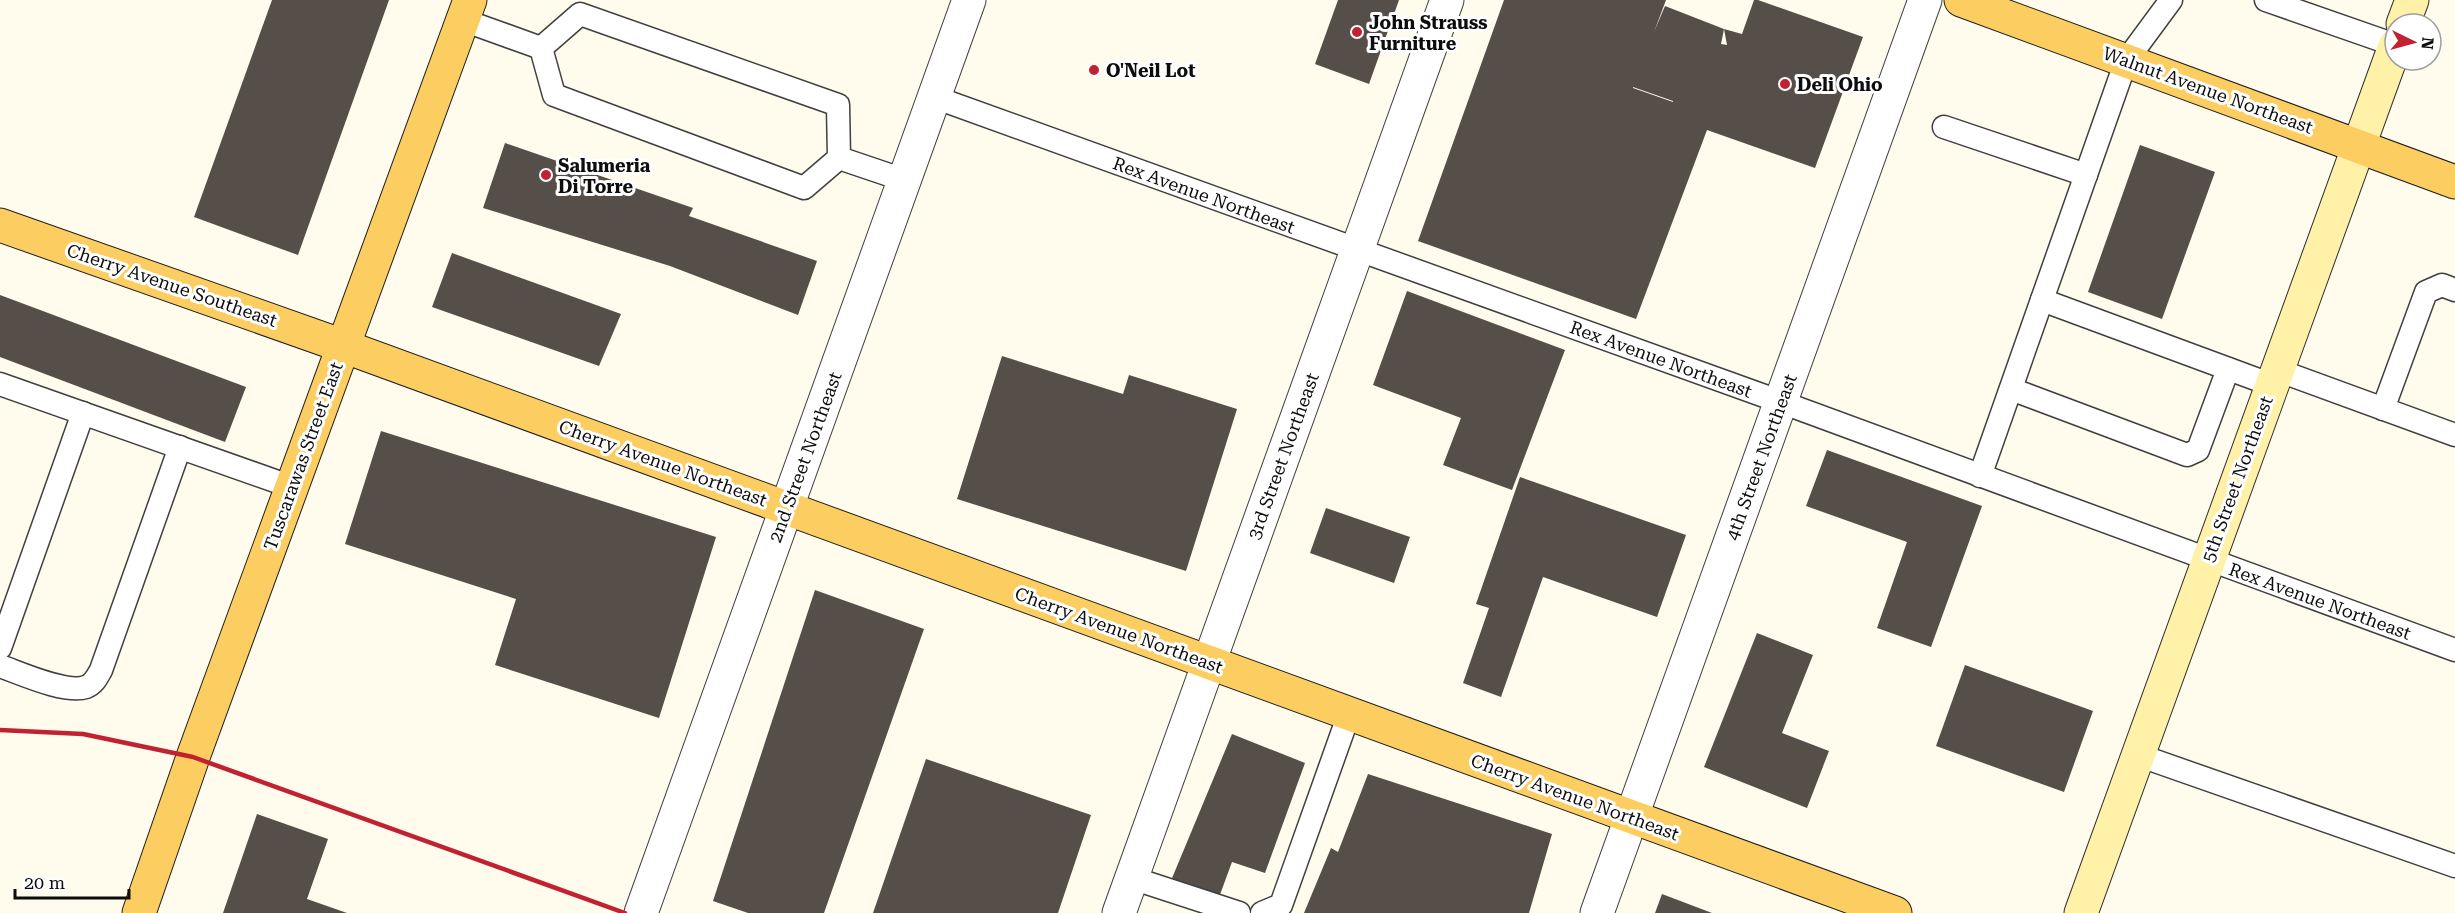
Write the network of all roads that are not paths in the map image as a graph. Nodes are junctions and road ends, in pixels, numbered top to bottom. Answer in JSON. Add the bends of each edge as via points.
{"nodes":[{"id":1,"x":969,"y":0,"type":"edge"},
{"id":2,"x":1447,"y":0,"type":"edge"},
{"id":3,"x":1925,"y":0,"type":"edge"},
{"id":4,"x":1960,"y":0,"type":"edge"},
{"id":5,"x":2171,"y":0,"type":"edge"},
{"id":6,"x":2266,"y":0,"type":"edge"},
{"id":7,"x":467,"y":10,"type":"edge"},
{"id":8,"x":2383,"y":41,"type":"edge"},
{"id":9,"x":541,"y":48,"type":"junction"},
{"id":10,"x":2126,"y":60,"type":"junction"},
{"id":11,"x":2385,"y":72,"type":"edge"},
{"id":12,"x":934,"y":97,"type":"junction"},
{"id":13,"x":1944,"y":127,"type":"dead end"},
{"id":14,"x":2359,"y":145,"type":"junction"},
{"id":15,"x":839,"y":158,"type":"junction"},
{"id":16,"x":2086,"y":175,"type":"junction"},
{"id":17,"x":903,"y":180,"type":"junction"},
{"id":18,"x":2455,"y":182,"type":"edge"},
{"id":19,"x":0,"y":225,"type":"edge"},
{"id":20,"x":1357,"y":249,"type":"junction"},
{"id":21,"x":2455,"y":290,"type":"edge"},
{"id":22,"x":2042,"y":300,"type":"junction"},
{"id":23,"x":344,"y":345,"type":"junction"},
{"id":24,"x":2228,"y":369,"type":"junction"},
{"id":25,"x":2274,"y":378,"type":"junction"},
{"id":26,"x":0,"y":384,"type":"edge"},
{"id":27,"x":2011,"y":389,"type":"junction"},
{"id":28,"x":1781,"y":402,"type":"junction"},
{"id":29,"x":2383,"y":409,"type":"junction"},
{"id":30,"x":83,"y":413,"type":"junction"},
{"id":31,"x":2455,"y":435,"type":"edge"},
{"id":32,"x":180,"y":447,"type":"junction"},
{"id":33,"x":1980,"y":476,"type":"junction"},
{"id":34,"x":292,"y":487,"type":"junction"},
{"id":35,"x":786,"y":508,"type":"junction"},
{"id":36,"x":2208,"y":560,"type":"junction"},
{"id":37,"x":0,"y":648,"type":"edge"},
{"id":38,"x":2455,"y":650,"type":"edge"},
{"id":39,"x":1208,"y":662,"type":"junction"},
{"id":40,"x":0,"y":666,"type":"edge"},
{"id":41,"x":1349,"y":714,"type":"junction"},
{"id":42,"x":2138,"y":755,"type":"junction"},
{"id":43,"x":1631,"y":818,"type":"junction"},
{"id":44,"x":2455,"y":866,"type":"edge"},
{"id":45,"x":1132,"y":878,"type":"junction"},
{"id":46,"x":139,"y":913,"type":"edge"},
{"id":47,"x":641,"y":913,"type":"edge"},
{"id":48,"x":1119,"y":913,"type":"edge"},
{"id":49,"x":1239,"y":913,"type":"edge"},
{"id":50,"x":1262,"y":913,"type":"edge"},
{"id":51,"x":1597,"y":913,"type":"edge"},
{"id":52,"x":1895,"y":913,"type":"edge"},
{"id":53,"x":2081,"y":913,"type":"edge"}],
"edges":[{"from":1,"to":12,"type":"street","name":"2nd Street Northeast"},
{"from":2,"to":20,"type":"street","name":"3rd Street Northeast"},
{"from":3,"to":28,"type":"street","name":"4th Street Northeast"},
{"from":4,"to":10,"type":"main road","name":"Walnut Avenue Northeast"},
{"from":5,"to":10,"type":"lane"},
{"from":6,"to":8,"type":"lane"},
{"from":7,"to":9,"type":"lane"},
{"from":7,"to":23,"type":"main road","name":"Tuscarawas Street East"},
{"from":9,"to":15,"type":"lane","via":[[554,95],[804,188]]},
{"from":9,"to":15,"type":"lane","via":[[580,14],[838,105]]},
{"from":10,"to":14,"type":"main road","name":"Walnut Avenue Northeast"},
{"from":10,"to":16,"type":"lane"},
{"from":11,"to":14,"type":"main road","name":"5th Street Northeast"},
{"from":12,"to":17,"type":"street","name":"2nd Street Northeast"},
{"from":12,"to":20,"type":"lane","name":"Rex Avenue Northeast"},
{"from":13,"to":16,"type":"lane"},
{"from":14,"to":18,"type":"main road","name":"Walnut Avenue Northeast"},
{"from":14,"to":25,"type":"main road","name":"5th Street Northeast"},
{"from":15,"to":17,"type":"lane"},
{"from":16,"to":22,"type":"lane"},
{"from":17,"to":35,"type":"street","name":"2nd Street Northeast"},
{"from":19,"to":23,"type":"main road","name":"Cherry Avenue Southeast"},
{"from":20,"to":28,"type":"lane","name":"Rex Avenue Northeast"},
{"from":20,"to":39,"type":"street","name":"3rd Street Northeast"},
{"from":21,"to":29,"type":"lane","via":[[2442,285],[2426,292]]},
{"from":22,"to":24,"type":"lane"},
{"from":22,"to":27,"type":"lane"},
{"from":23,"to":34,"type":"main road","name":"Tuscarawas Street East"},
{"from":23,"to":35,"type":"main road","name":"Cherry Avenue Northeast"},
{"from":24,"to":25,"type":"lane"},
{"from":24,"to":27,"type":"lane","via":[[2198,450],[2187,456]]},
{"from":25,"to":29,"type":"lane"},
{"from":25,"to":36,"type":"main road","name":"5th Street Northeast"},
{"from":26,"to":30,"type":"lane"},
{"from":27,"to":33,"type":"lane"},
{"from":28,"to":33,"type":"lane","name":"Rex Avenue Northeast"},
{"from":28,"to":43,"type":"street","name":"4th Street Northeast"},
{"from":29,"to":31,"type":"lane"},
{"from":30,"to":32,"type":"lane"},
{"from":30,"to":37,"type":"lane"},
{"from":32,"to":34,"type":"lane"},
{"from":32,"to":40,"type":"lane","via":[[94,681],[84,688],[65,688]]},
{"from":33,"to":36,"type":"lane","name":"Rex Avenue Northeast"},
{"from":34,"to":46,"type":"main road","name":"Tuscarawas Street East"},
{"from":35,"to":39,"type":"main road","name":"Cherry Avenue Northeast"},
{"from":35,"to":47,"type":"street","name":"2nd Street Northeast"},
{"from":36,"to":38,"type":"lane","name":"Rex Avenue Northeast"},
{"from":36,"to":42,"type":"main road","name":"5th Street Northeast"},
{"from":39,"to":41,"type":"main road","name":"Cherry Avenue Northeast"},
{"from":39,"to":45,"type":"street","name":"3rd Street Northeast"},
{"from":41,"to":43,"type":"main road","name":"Cherry Avenue Northeast"},
{"from":41,"to":50,"type":"lane","via":[[1281,905]]},
{"from":42,"to":44,"type":"lane"},
{"from":42,"to":53,"type":"main road","name":"5th Street Northeast"},
{"from":43,"to":51,"type":"street","name":"4th Street Northeast"},
{"from":43,"to":52,"type":"main road","name":"Cherry Avenue Northeast"},
{"from":45,"to":48,"type":"street","name":"3rd Street Northeast"},
{"from":45,"to":49,"type":"lane"}]}
